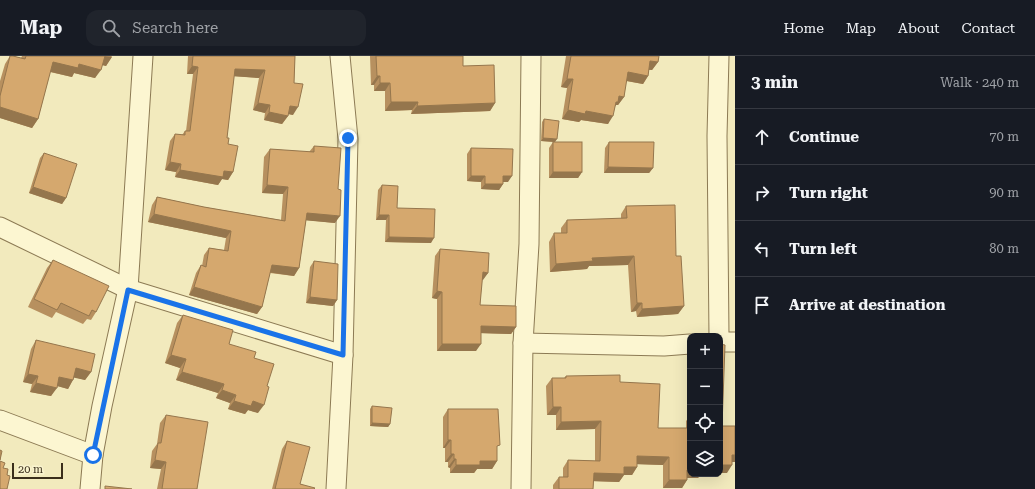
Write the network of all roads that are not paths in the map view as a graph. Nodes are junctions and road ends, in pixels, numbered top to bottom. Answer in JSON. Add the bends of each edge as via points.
{"nodes":[{"id":1,"x":143,"y":56,"type":"edge"},
{"id":2,"x":340,"y":56,"type":"edge"},
{"id":3,"x":531,"y":56,"type":"edge"},
{"id":4,"x":719,"y":56,"type":"edge"},
{"id":5,"x":0,"y":227,"type":"edge"},
{"id":6,"x":128,"y":290,"type":"junction"},
{"id":7,"x":719,"y":333,"type":"edge"},
{"id":8,"x":723,"y":342,"type":"edge"},
{"id":9,"x":735,"y":342,"type":"edge"},
{"id":10,"x":523,"y":343,"type":"junction"},
{"id":11,"x":687,"y":344,"type":"edge"},
{"id":12,"x":343,"y":355,"type":"junction"},
{"id":13,"x":0,"y":420,"type":"edge"},
{"id":14,"x":93,"y":455,"type":"junction"},
{"id":15,"x":90,"y":489,"type":"edge"},
{"id":16,"x":336,"y":489,"type":"edge"},
{"id":17,"x":521,"y":489,"type":"edge"}],
"edges":[{"from":1,"to":6,"type":"street"},
{"from":2,"to":12,"type":"street","via":[[348,138]]},
{"from":3,"to":10,"type":"street","via":[[529,244]]},
{"from":4,"to":7,"type":"street"},
{"from":5,"to":6,"type":"street"},
{"from":6,"to":12,"type":"street"},
{"from":6,"to":14,"type":"street"},
{"from":8,"to":9,"type":"street"},
{"from":10,"to":11,"type":"street"},
{"from":10,"to":17,"type":"street"},
{"from":12,"to":16,"type":"street"},
{"from":13,"to":14,"type":"street"},
{"from":14,"to":15,"type":"street"}]}
